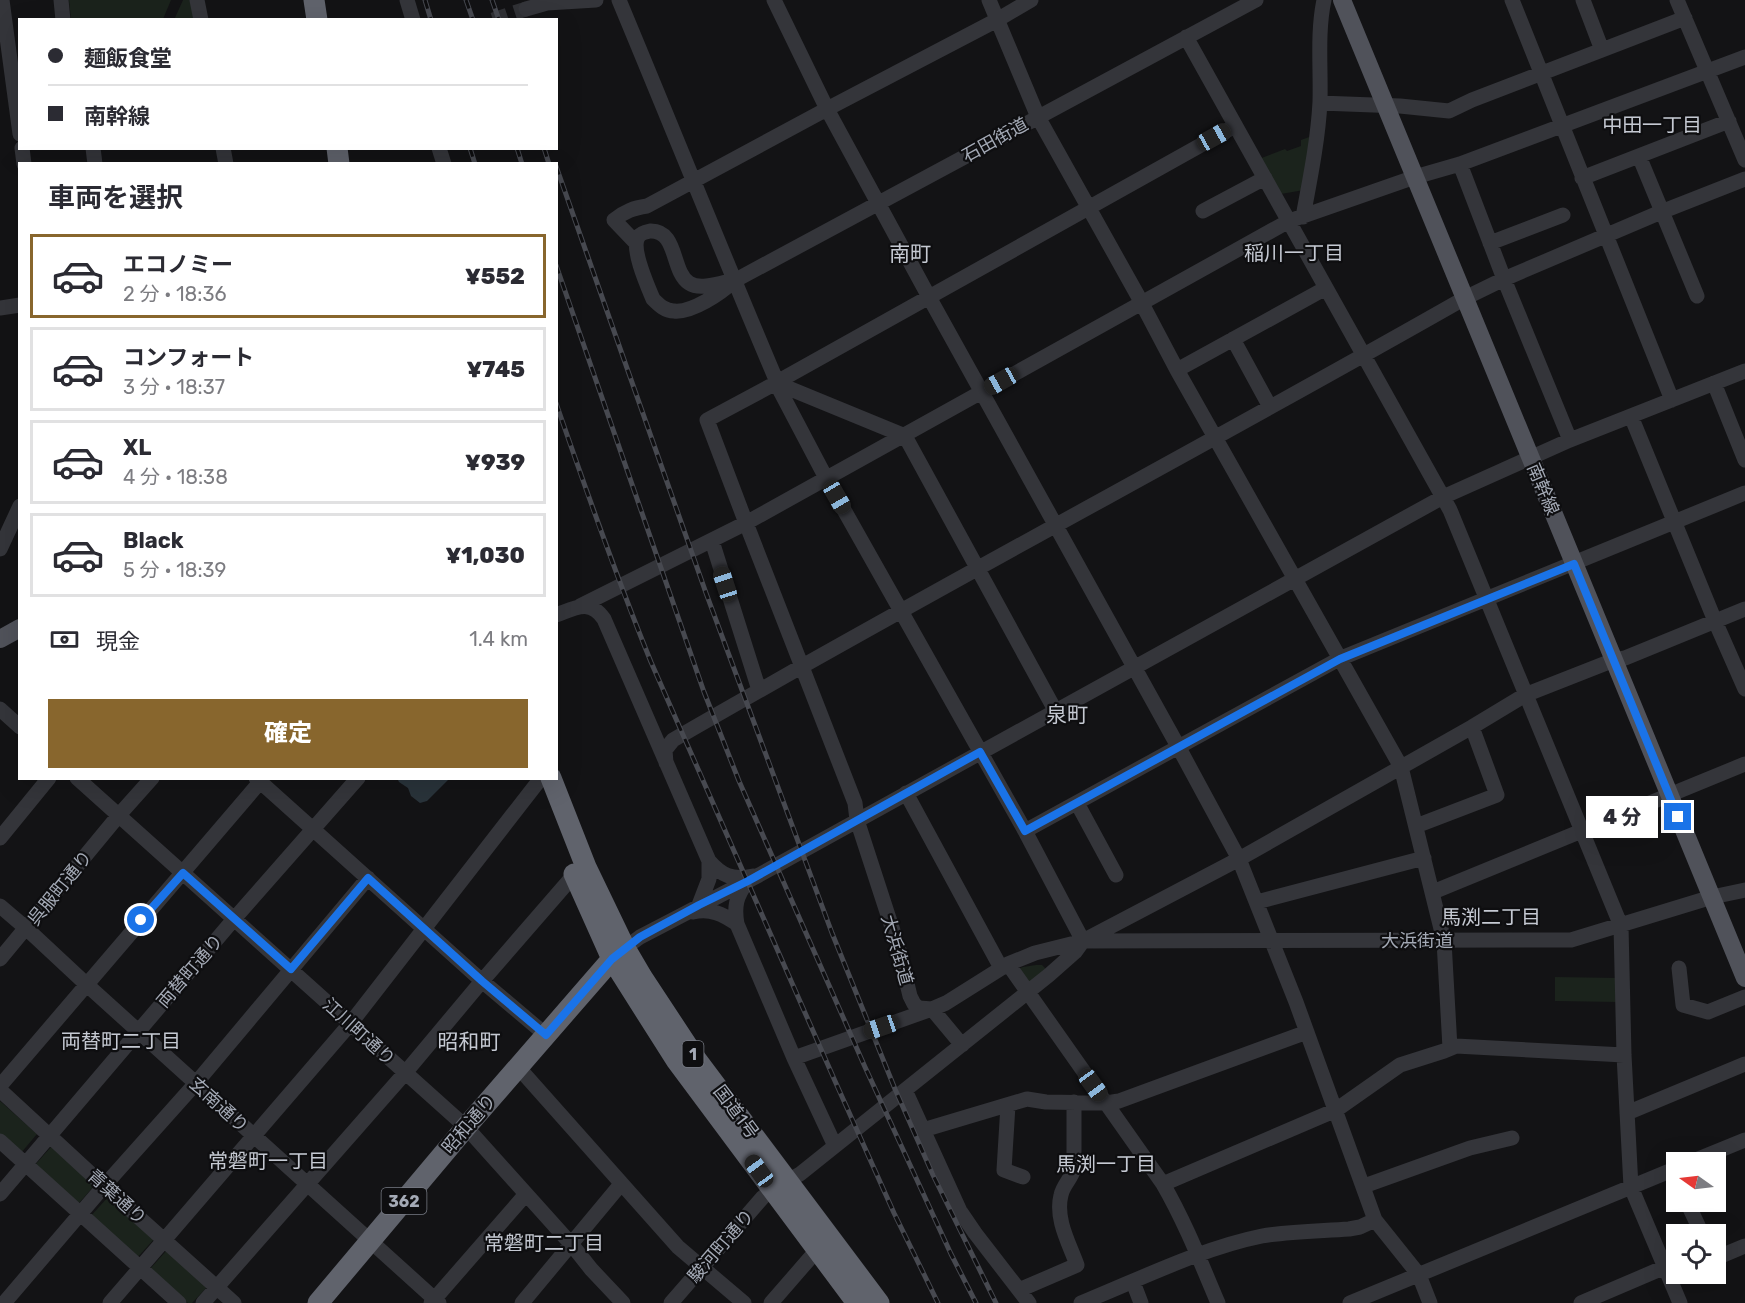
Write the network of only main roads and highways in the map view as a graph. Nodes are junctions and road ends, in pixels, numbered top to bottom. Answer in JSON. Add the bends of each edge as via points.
{"nodes":[{"id":1,"x":314,"y":0,"type":"edge"},
{"id":2,"x":1342,"y":0,"type":"edge"},
{"id":3,"x":317,"y":18,"type":"edge"},
{"id":4,"x":18,"y":629,"type":"edge"},
{"id":5,"x":0,"y":639,"type":"edge"},
{"id":6,"x":541,"y":780,"type":"edge"},
{"id":7,"x":618,"y":954,"type":"junction"},
{"id":8,"x":1745,"y":978,"type":"edge"},
{"id":9,"x":780,"y":1185,"type":"junction"},
{"id":10,"x":318,"y":1303,"type":"edge"},
{"id":11,"x":857,"y":1303,"type":"edge"},
{"id":12,"x":879,"y":1303,"type":"edge"}],
"edges":[{"from":1,"to":3,"type":"highway"},
{"from":2,"to":8,"type":"main road","name":"南幹線"},
{"from":4,"to":5,"type":"main road"},
{"from":6,"to":7,"type":"highway","name":"国道1号","number":"1","via":[[586,867]]},
{"from":6,"to":7,"type":"highway","name":"国道1号","number":"1","via":[[574,875]]},
{"from":7,"to":9,"type":"highway","name":"国道1号","number":"1","via":[[696,1059]]},
{"from":7,"to":10,"type":"highway","name":"昭和通り","number":"362"},
{"from":9,"to":11,"type":"highway","name":"国道1号","number":"1","via":[[817,1250]]},
{"from":9,"to":12,"type":"highway","name":"国道1号","number":"1"}]}
